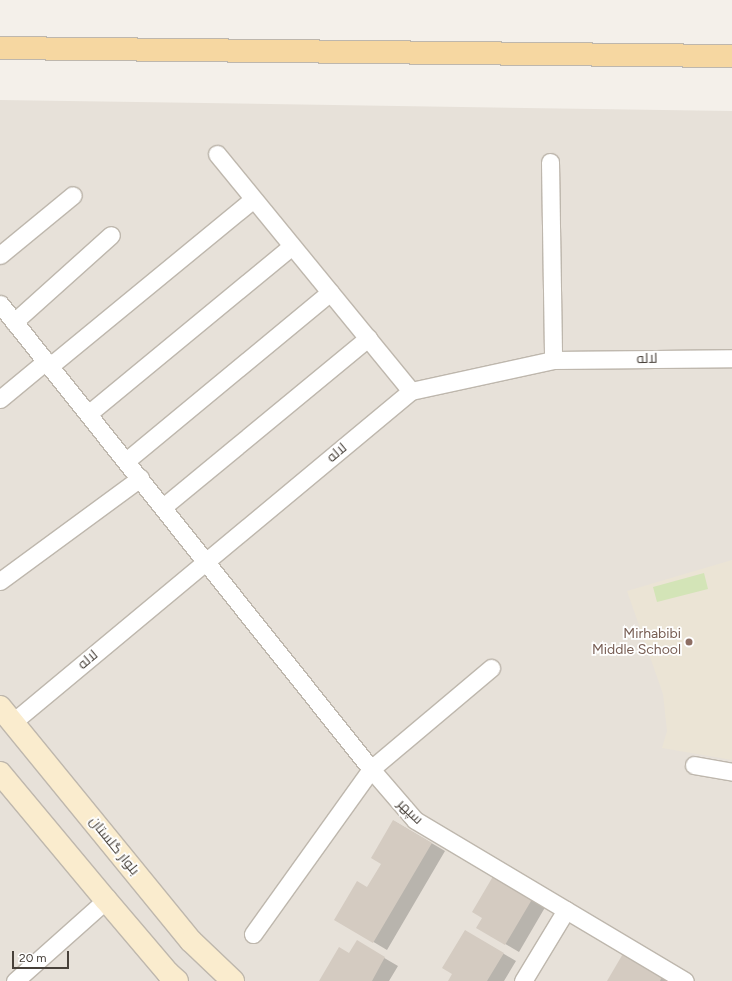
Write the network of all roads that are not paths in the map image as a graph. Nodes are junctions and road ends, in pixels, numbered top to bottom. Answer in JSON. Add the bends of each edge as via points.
{"nodes":[{"id":1,"x":2,"y":48,"type":"edge"},
{"id":2,"x":732,"y":56,"type":"edge"},
{"id":3,"x":217,"y":154,"type":"dead end"},
{"id":4,"x":550,"y":162,"type":"dead end"},
{"id":5,"x":73,"y":195,"type":"dead end"},
{"id":6,"x":253,"y":199,"type":"junction"},
{"id":7,"x":111,"y":235,"type":"dead end"},
{"id":8,"x":292,"y":246,"type":"junction"},
{"id":9,"x":0,"y":255,"type":"edge"},
{"id":10,"x":330,"y":292,"type":"junction"},
{"id":11,"x":0,"y":304,"type":"edge"},
{"id":12,"x":14,"y":322,"type":"junction"},
{"id":13,"x":368,"y":338,"type":"junction"},
{"id":14,"x":732,"y":358,"type":"edge"},
{"id":15,"x":553,"y":360,"type":"junction"},
{"id":16,"x":48,"y":364,"type":"junction"},
{"id":17,"x":411,"y":391,"type":"junction"},
{"id":18,"x":0,"y":399,"type":"edge"},
{"id":19,"x":88,"y":414,"type":"junction"},
{"id":20,"x":126,"y":461,"type":"junction"},
{"id":21,"x":140,"y":478,"type":"junction"},
{"id":22,"x":163,"y":507,"type":"junction"},
{"id":23,"x":207,"y":561,"type":"junction"},
{"id":24,"x":0,"y":581,"type":"edge"},
{"id":25,"x":491,"y":668,"type":"dead end"},
{"id":26,"x":4,"y":720,"type":"edge"},
{"id":27,"x":694,"y":765,"type":"dead end"},
{"id":28,"x":371,"y":769,"type":"junction"},
{"id":29,"x":732,"y":772,"type":"edge"},
{"id":30,"x":0,"y":773,"type":"edge"},
{"id":31,"x":106,"y":900,"type":"junction"},
{"id":32,"x":566,"y":910,"type":"junction"},
{"id":33,"x":253,"y":934,"type":"dead end"},
{"id":34,"x":15,"y":981,"type":"edge"},
{"id":35,"x":177,"y":981,"type":"edge"},
{"id":36,"x":232,"y":981,"type":"edge"},
{"id":37,"x":523,"y":981,"type":"edge"},
{"id":38,"x":685,"y":981,"type":"edge"}],
"edges":[{"from":1,"to":2,"type":"main road"},
{"from":3,"to":6,"type":"street"},
{"from":4,"to":15,"type":"street"},
{"from":5,"to":9,"type":"street"},
{"from":6,"to":8,"type":"street"},
{"from":6,"to":16,"type":"street"},
{"from":7,"to":12,"type":"street"},
{"from":8,"to":10,"type":"street"},
{"from":8,"to":19,"type":"street"},
{"from":10,"to":13,"type":"street"},
{"from":10,"to":20,"type":"street"},
{"from":11,"to":12,"type":"street","name":"سپهر"},
{"from":12,"to":16,"type":"street","name":"سپهر"},
{"from":13,"to":17,"type":"street"},
{"from":13,"to":22,"type":"street"},
{"from":14,"to":15,"type":"street","name":"لاله"},
{"from":15,"to":17,"type":"street","name":"لاله"},
{"from":16,"to":18,"type":"street"},
{"from":16,"to":19,"type":"street","name":"سپهر"},
{"from":17,"to":23,"type":"street","name":"لاله"},
{"from":19,"to":20,"type":"street","name":"سپهر"},
{"from":20,"to":21,"type":"street","name":"سپهر"},
{"from":21,"to":22,"type":"street","name":"سپهر"},
{"from":21,"to":24,"type":"street"},
{"from":22,"to":23,"type":"street","name":"سپهر"},
{"from":23,"to":26,"type":"street","name":"لاله"},
{"from":23,"to":28,"type":"street","name":"سپهر"},
{"from":25,"to":28,"type":"street"},
{"from":26,"to":36,"type":"street","name":"بلوار گلستان","via":[[191,941]]},
{"from":27,"to":29,"type":"street"},
{"from":28,"to":32,"type":"street","name":"سپهر","via":[[415,820]]},
{"from":28,"to":33,"type":"street"},
{"from":30,"to":31,"type":"street"},
{"from":31,"to":34,"type":"street"},
{"from":31,"to":35,"type":"street"},
{"from":32,"to":37,"type":"street"},
{"from":32,"to":38,"type":"street","name":"سپهر"}]}
